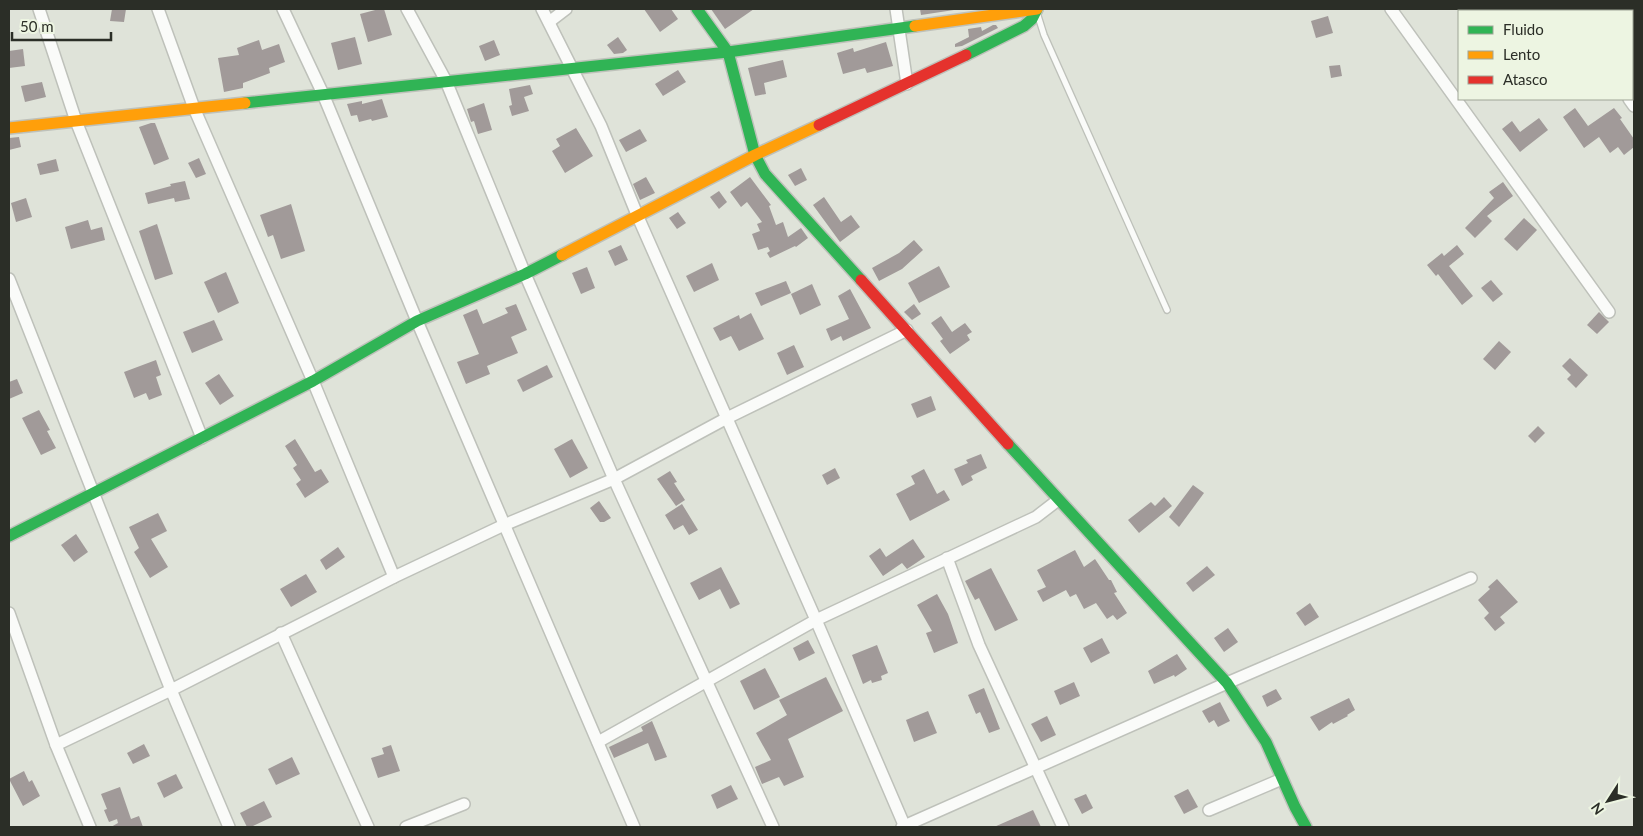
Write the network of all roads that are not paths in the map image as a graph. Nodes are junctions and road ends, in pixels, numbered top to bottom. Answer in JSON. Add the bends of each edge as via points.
{"nodes":[{"id":1,"x":40,"y":9,"type":"edge"},
{"id":2,"x":158,"y":9,"type":"edge"},
{"id":3,"x":283,"y":9,"type":"edge"},
{"id":4,"x":408,"y":9,"type":"edge"},
{"id":5,"x":542,"y":9,"type":"edge"},
{"id":6,"x":566,"y":9,"type":"edge"},
{"id":7,"x":697,"y":9,"type":"edge"},
{"id":8,"x":896,"y":9,"type":"edge"},
{"id":9,"x":1037,"y":9,"type":"edge"},
{"id":10,"x":1391,"y":9,"type":"edge"},
{"id":11,"x":549,"y":22,"type":"junction"},
{"id":12,"x":899,"y":28,"type":"junction"},
{"id":13,"x":728,"y":52,"type":"junction"},
{"id":14,"x":574,"y":68,"type":"junction"},
{"id":15,"x":446,"y":81,"type":"junction"},
{"id":16,"x":907,"y":84,"type":"junction"},
{"id":17,"x":323,"y":94,"type":"junction"},
{"id":18,"x":194,"y":108,"type":"junction"},
{"id":19,"x":76,"y":121,"type":"junction"},
{"id":20,"x":9,"y":128,"type":"edge"},
{"id":21,"x":755,"y":155,"type":"junction"},
{"id":22,"x":638,"y":217,"type":"junction"},
{"id":23,"x":525,"y":274,"type":"junction"},
{"id":24,"x":9,"y":279,"type":"edge"},
{"id":25,"x":1167,"y":310,"type":"dead end"},
{"id":26,"x":1609,"y":312,"type":"dead end"},
{"id":27,"x":417,"y":321,"type":"junction"},
{"id":28,"x":907,"y":330,"type":"junction"},
{"id":29,"x":313,"y":381,"type":"junction"},
{"id":30,"x":727,"y":418,"type":"junction"},
{"id":31,"x":202,"y":438,"type":"junction"},
{"id":32,"x":614,"y":479,"type":"junction"},
{"id":33,"x":94,"y":494,"type":"junction"},
{"id":34,"x":1058,"y":500,"type":"junction"},
{"id":35,"x":504,"y":525,"type":"junction"},
{"id":36,"x":9,"y":536,"type":"edge"},
{"id":37,"x":948,"y":558,"type":"junction"},
{"id":38,"x":394,"y":577,"type":"junction"},
{"id":39,"x":1471,"y":578,"type":"dead end"},
{"id":40,"x":9,"y":613,"type":"edge"},
{"id":41,"x":816,"y":620,"type":"junction"},
{"id":42,"x":281,"y":633,"type":"junction"},
{"id":43,"x":706,"y":680,"type":"junction"},
{"id":44,"x":1227,"y":683,"type":"junction"},
{"id":45,"x":171,"y":690,"type":"junction"},
{"id":46,"x":598,"y":742,"type":"junction"},
{"id":47,"x":56,"y":745,"type":"junction"},
{"id":48,"x":1036,"y":768,"type":"junction"},
{"id":49,"x":1282,"y":779,"type":"junction"},
{"id":50,"x":464,"y":804,"type":"dead end"},
{"id":51,"x":1209,"y":810,"type":"dead end"},
{"id":52,"x":90,"y":827,"type":"edge"},
{"id":53,"x":229,"y":827,"type":"edge"},
{"id":54,"x":368,"y":827,"type":"edge"},
{"id":55,"x":406,"y":827,"type":"edge"},
{"id":56,"x":634,"y":827,"type":"edge"},
{"id":57,"x":773,"y":827,"type":"edge"},
{"id":58,"x":904,"y":827,"type":"edge"},
{"id":59,"x":1063,"y":827,"type":"edge"},
{"id":60,"x":1306,"y":827,"type":"edge"}],
"edges":[{"from":1,"to":19,"type":"street"},
{"from":2,"to":18,"type":"street"},
{"from":3,"to":17,"type":"street"},
{"from":4,"to":15,"type":"street"},
{"from":5,"to":11,"type":"street"},
{"from":6,"to":11,"type":"street"},
{"from":7,"to":13,"type":"street"},
{"from":8,"to":12,"type":"street"},
{"from":9,"to":12,"type":"street"},
{"from":9,"to":16,"type":"street","via":[[1024,26]]},
{"from":9,"to":25,"type":"lane","via":[[1044,35]]},
{"from":10,"to":26,"type":"street"},
{"from":11,"to":14,"type":"street"},
{"from":12,"to":13,"type":"street"},
{"from":12,"to":16,"type":"street"},
{"from":13,"to":14,"type":"street"},
{"from":13,"to":21,"type":"street"},
{"from":14,"to":15,"type":"street"},
{"from":14,"to":22,"type":"street"},
{"from":15,"to":17,"type":"street"},
{"from":15,"to":23,"type":"street"},
{"from":16,"to":21,"type":"street"},
{"from":17,"to":18,"type":"street"},
{"from":17,"to":27,"type":"street"},
{"from":18,"to":19,"type":"street"},
{"from":18,"to":29,"type":"street"},
{"from":19,"to":20,"type":"street"},
{"from":19,"to":31,"type":"street"},
{"from":21,"to":22,"type":"street"},
{"from":21,"to":28,"type":"street","via":[[765,174]]},
{"from":22,"to":23,"type":"street"},
{"from":22,"to":30,"type":"street"},
{"from":23,"to":27,"type":"street"},
{"from":23,"to":32,"type":"street"},
{"from":24,"to":33,"type":"street"},
{"from":27,"to":29,"type":"street"},
{"from":27,"to":35,"type":"street"},
{"from":28,"to":30,"type":"street"},
{"from":28,"to":34,"type":"street"},
{"from":29,"to":31,"type":"street"},
{"from":29,"to":38,"type":"street"},
{"from":30,"to":32,"type":"street"},
{"from":30,"to":41,"type":"street"},
{"from":31,"to":33,"type":"street"},
{"from":32,"to":35,"type":"street"},
{"from":32,"to":43,"type":"street"},
{"from":33,"to":36,"type":"street"},
{"from":33,"to":45,"type":"street"},
{"from":34,"to":37,"type":"street","via":[[1036,517]]},
{"from":34,"to":44,"type":"street"},
{"from":35,"to":38,"type":"street"},
{"from":35,"to":46,"type":"street"},
{"from":37,"to":41,"type":"street"},
{"from":37,"to":48,"type":"street","via":[[979,645]]},
{"from":38,"to":42,"type":"street"},
{"from":39,"to":44,"type":"street"},
{"from":40,"to":47,"type":"street"},
{"from":41,"to":43,"type":"street"},
{"from":41,"to":58,"type":"street"},
{"from":42,"to":45,"type":"street"},
{"from":42,"to":54,"type":"street"},
{"from":43,"to":46,"type":"street"},
{"from":43,"to":57,"type":"street"},
{"from":44,"to":48,"type":"street"},
{"from":44,"to":49,"type":"street","via":[[1266,742]]},
{"from":45,"to":47,"type":"street"},
{"from":45,"to":53,"type":"street"},
{"from":46,"to":56,"type":"street"},
{"from":47,"to":52,"type":"street"},
{"from":48,"to":58,"type":"street"},
{"from":48,"to":59,"type":"street"},
{"from":49,"to":51,"type":"street"},
{"from":49,"to":60,"type":"street"},
{"from":50,"to":55,"type":"street"}]}
